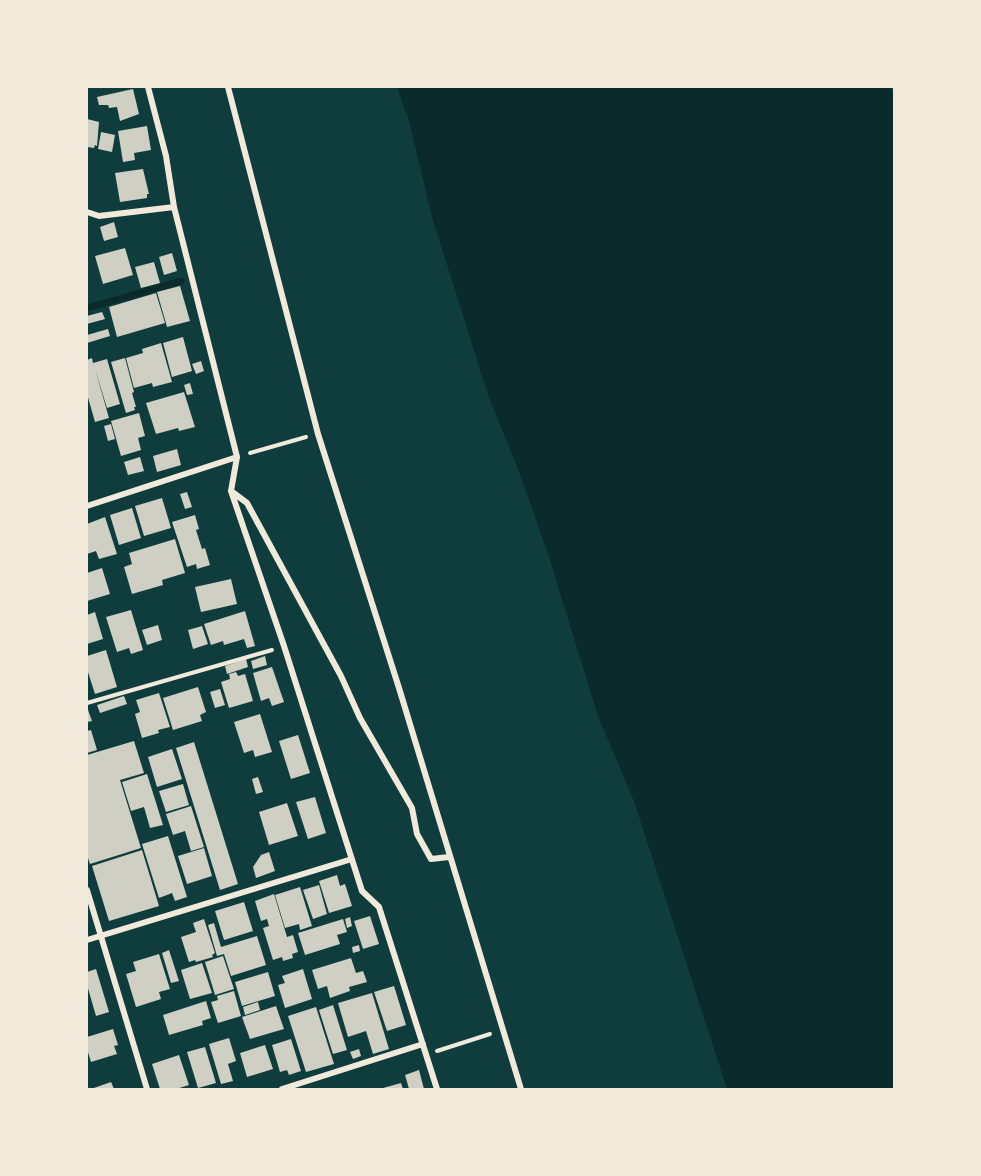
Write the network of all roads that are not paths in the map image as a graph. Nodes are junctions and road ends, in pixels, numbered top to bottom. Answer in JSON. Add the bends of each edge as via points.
{"nodes":[{"id":1,"x":148,"y":87,"type":"edge"},
{"id":2,"x":228,"y":87,"type":"edge"},
{"id":3,"x":174,"y":207,"type":"junction"},
{"id":4,"x":87,"y":212,"type":"edge"},
{"id":5,"x":237,"y":457,"type":"junction"},
{"id":6,"x":231,"y":491,"type":"junction"},
{"id":7,"x":87,"y":506,"type":"edge"},
{"id":8,"x":449,"y":857,"type":"junction"},
{"id":9,"x":352,"y":859,"type":"junction"},
{"id":10,"x":87,"y":890,"type":"edge"},
{"id":11,"x":101,"y":936,"type":"junction"},
{"id":12,"x":87,"y":940,"type":"edge"},
{"id":13,"x":423,"y":1044,"type":"junction"},
{"id":14,"x":147,"y":1089,"type":"edge"},
{"id":15,"x":282,"y":1089,"type":"edge"},
{"id":16,"x":437,"y":1089,"type":"edge"},
{"id":17,"x":521,"y":1089,"type":"edge"}],
"edges":[{"from":1,"to":3,"type":"street"},
{"from":2,"to":8,"type":"street","via":[[318,434]]},
{"from":3,"to":4,"type":"street","via":[[99,216]]},
{"from":3,"to":5,"type":"street"},
{"from":5,"to":6,"type":"street"},
{"from":5,"to":7,"type":"street"},
{"from":6,"to":8,"type":"street","via":[[247,503],[330,655],[360,718],[412,808],[417,834],[431,859]]},
{"from":6,"to":9,"type":"street"},
{"from":8,"to":17,"type":"street"},
{"from":9,"to":11,"type":"street"},
{"from":9,"to":13,"type":"street","via":[[362,891],[379,907]]},
{"from":10,"to":11,"type":"street"},
{"from":11,"to":12,"type":"street"},
{"from":11,"to":14,"type":"street"},
{"from":13,"to":15,"type":"street"},
{"from":13,"to":16,"type":"street"}]}
